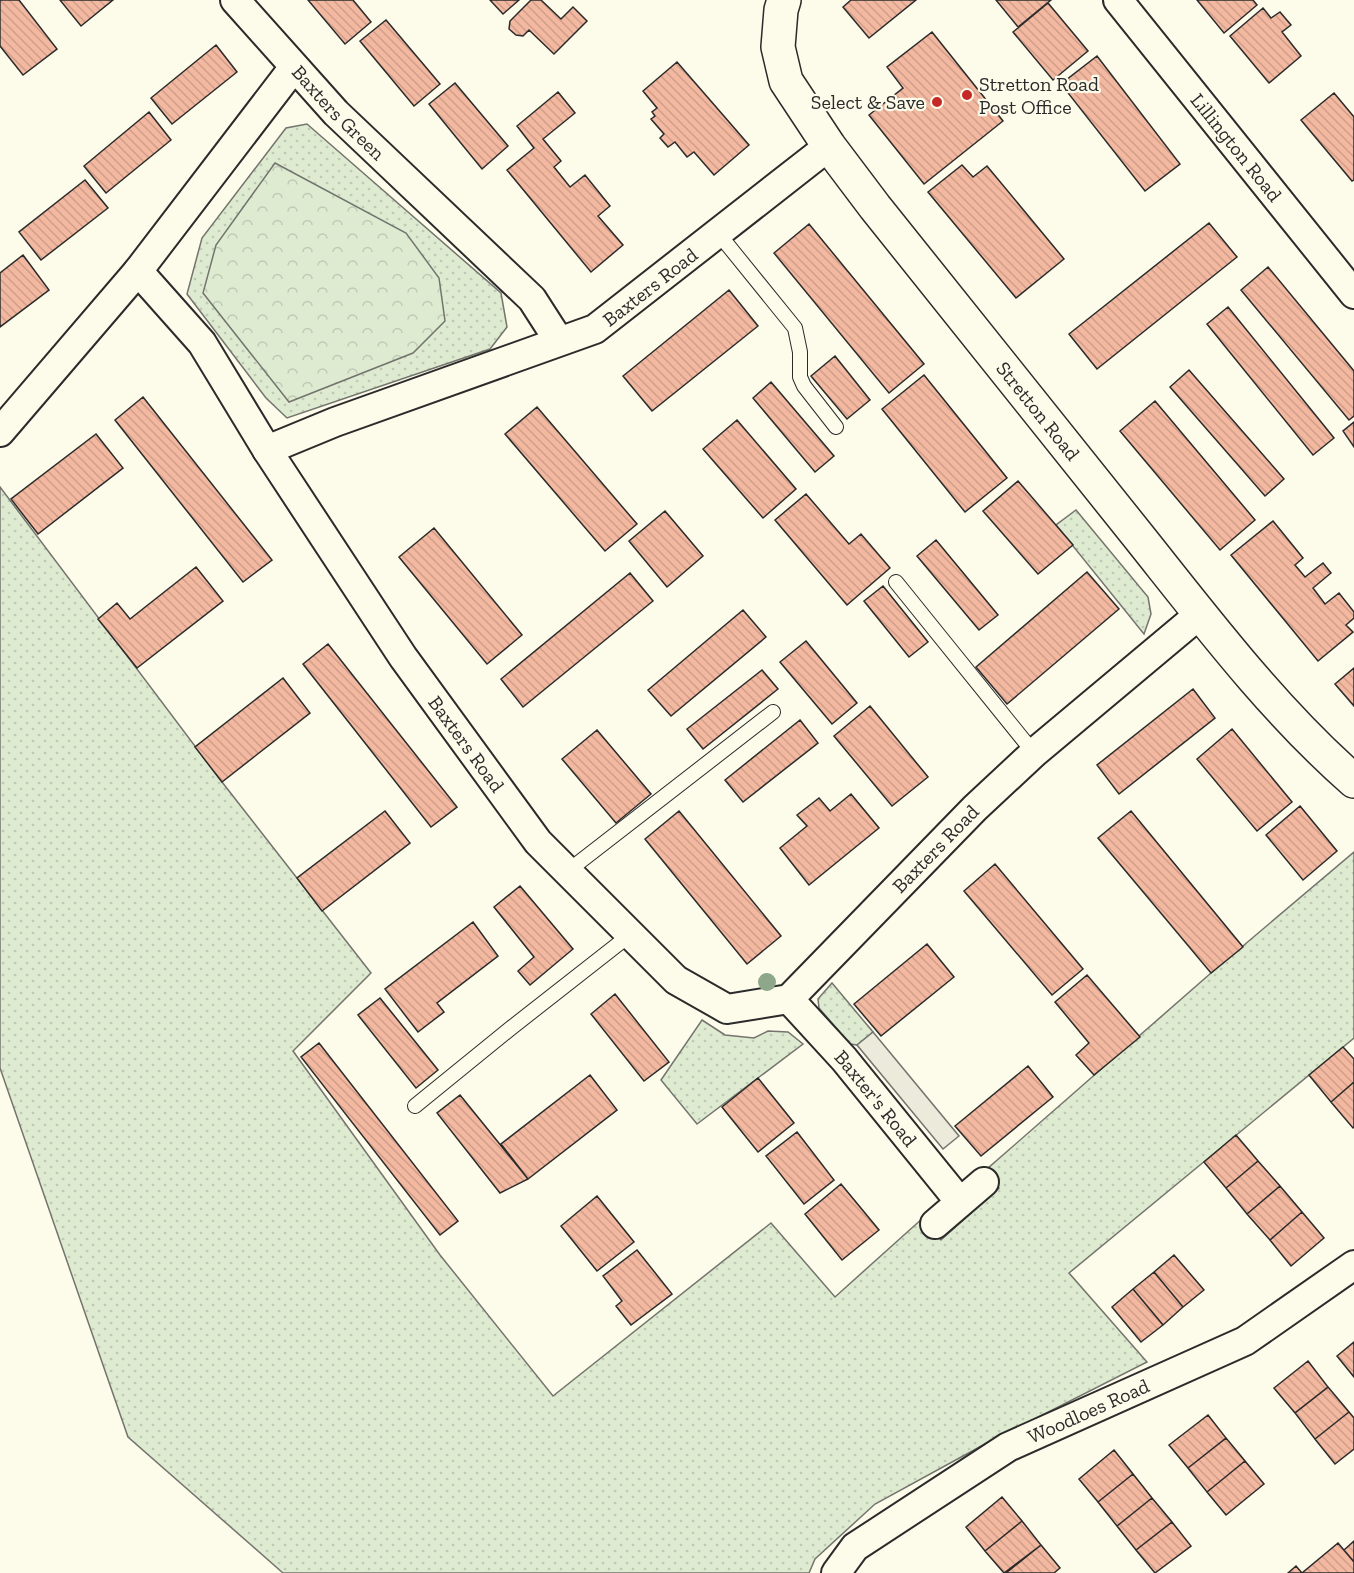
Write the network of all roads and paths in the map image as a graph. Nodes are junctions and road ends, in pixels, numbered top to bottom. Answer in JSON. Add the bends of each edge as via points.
{"nodes":[{"id":1,"x":235,"y":0,"type":"edge"},
{"id":2,"x":1118,"y":0,"type":"edge"},
{"id":3,"x":782,"y":5,"type":"edge"},
{"id":4,"x":294,"y":67,"type":"junction"},
{"id":5,"x":830,"y":146,"type":"junction"},
{"id":6,"x":718,"y":233,"type":"junction"},
{"id":7,"x":138,"y":271,"type":"junction"},
{"id":8,"x":1354,"y":294,"type":"edge"},
{"id":9,"x":559,"y":341,"type":"junction"},
{"id":10,"x":836,"y":427,"type":"dead end"},
{"id":11,"x":0,"y":432,"type":"edge"},
{"id":12,"x":267,"y":450,"type":"junction"},
{"id":13,"x":896,"y":582,"type":"dead end"},
{"id":14,"x":1200,"y":614,"type":"junction"},
{"id":15,"x":773,"y":712,"type":"dead end"},
{"id":16,"x":1034,"y":753,"type":"junction"},
{"id":17,"x":1354,"y":781,"type":"edge"},
{"id":18,"x":568,"y":871,"type":"junction"},
{"id":19,"x":631,"y":934,"type":"junction"},
{"id":20,"x":789,"y":999,"type":"junction"},
{"id":21,"x":415,"y":1106,"type":"dead end"},
{"id":22,"x":984,"y":1182,"type":"dead end"},
{"id":23,"x":960,"y":1202,"type":"junction"},
{"id":24,"x":935,"y":1224,"type":"dead end"},
{"id":25,"x":1354,"y":1265,"type":"edge"},
{"id":26,"x":836,"y":1573,"type":"edge"}],
"edges":[{"from":1,"to":4,"type":"street"},
{"from":2,"to":8,"type":"street","name":"Lillington Road"},
{"from":3,"to":5,"type":"street","name":"Stretton Road","via":[[778,47],[786,81]]},
{"from":4,"to":7,"type":"street","name":"Baxters Green"},
{"from":4,"to":9,"type":"street","name":"Baxters Green","via":[[336,113],[532,299]]},
{"from":5,"to":6,"type":"street","name":"Baxters Road"},
{"from":5,"to":14,"type":"street","name":"Stretton Road"},
{"from":6,"to":9,"type":"street","name":"Baxters Road","via":[[595,329]]},
{"from":6,"to":10,"type":"lane","via":[[795,328],[800,377]]},
{"from":7,"to":11,"type":"street","name":"Baxters Green"},
{"from":7,"to":12,"type":"street","via":[[202,343]]},
{"from":9,"to":12,"type":"street","name":"Baxters Road"},
{"from":12,"to":18,"type":"street","name":"Baxters Road","via":[[403,657],[538,842]]},
{"from":13,"to":16,"type":"lane"},
{"from":14,"to":16,"type":"street","name":"Baxters Road"},
{"from":14,"to":17,"type":"street","name":"Stretton Road","via":[[1294,722]]},
{"from":15,"to":18,"type":"lane"},
{"from":16,"to":20,"type":"street","name":"Baxters Road"},
{"from":18,"to":19,"type":"street","name":"Baxters Road"},
{"from":19,"to":20,"type":"street","name":"Baxters Road","via":[[676,980],[727,1010]]},
{"from":19,"to":21,"type":"lane"},
{"from":20,"to":23,"type":"street","name":"Baxter's Road"},
{"from":22,"to":23,"type":"street"},
{"from":23,"to":24,"type":"street"},
{"from":25,"to":26,"type":"street","name":"Woodloes Road","via":[[1245,1341],[1008,1447],[855,1547]]}]}
